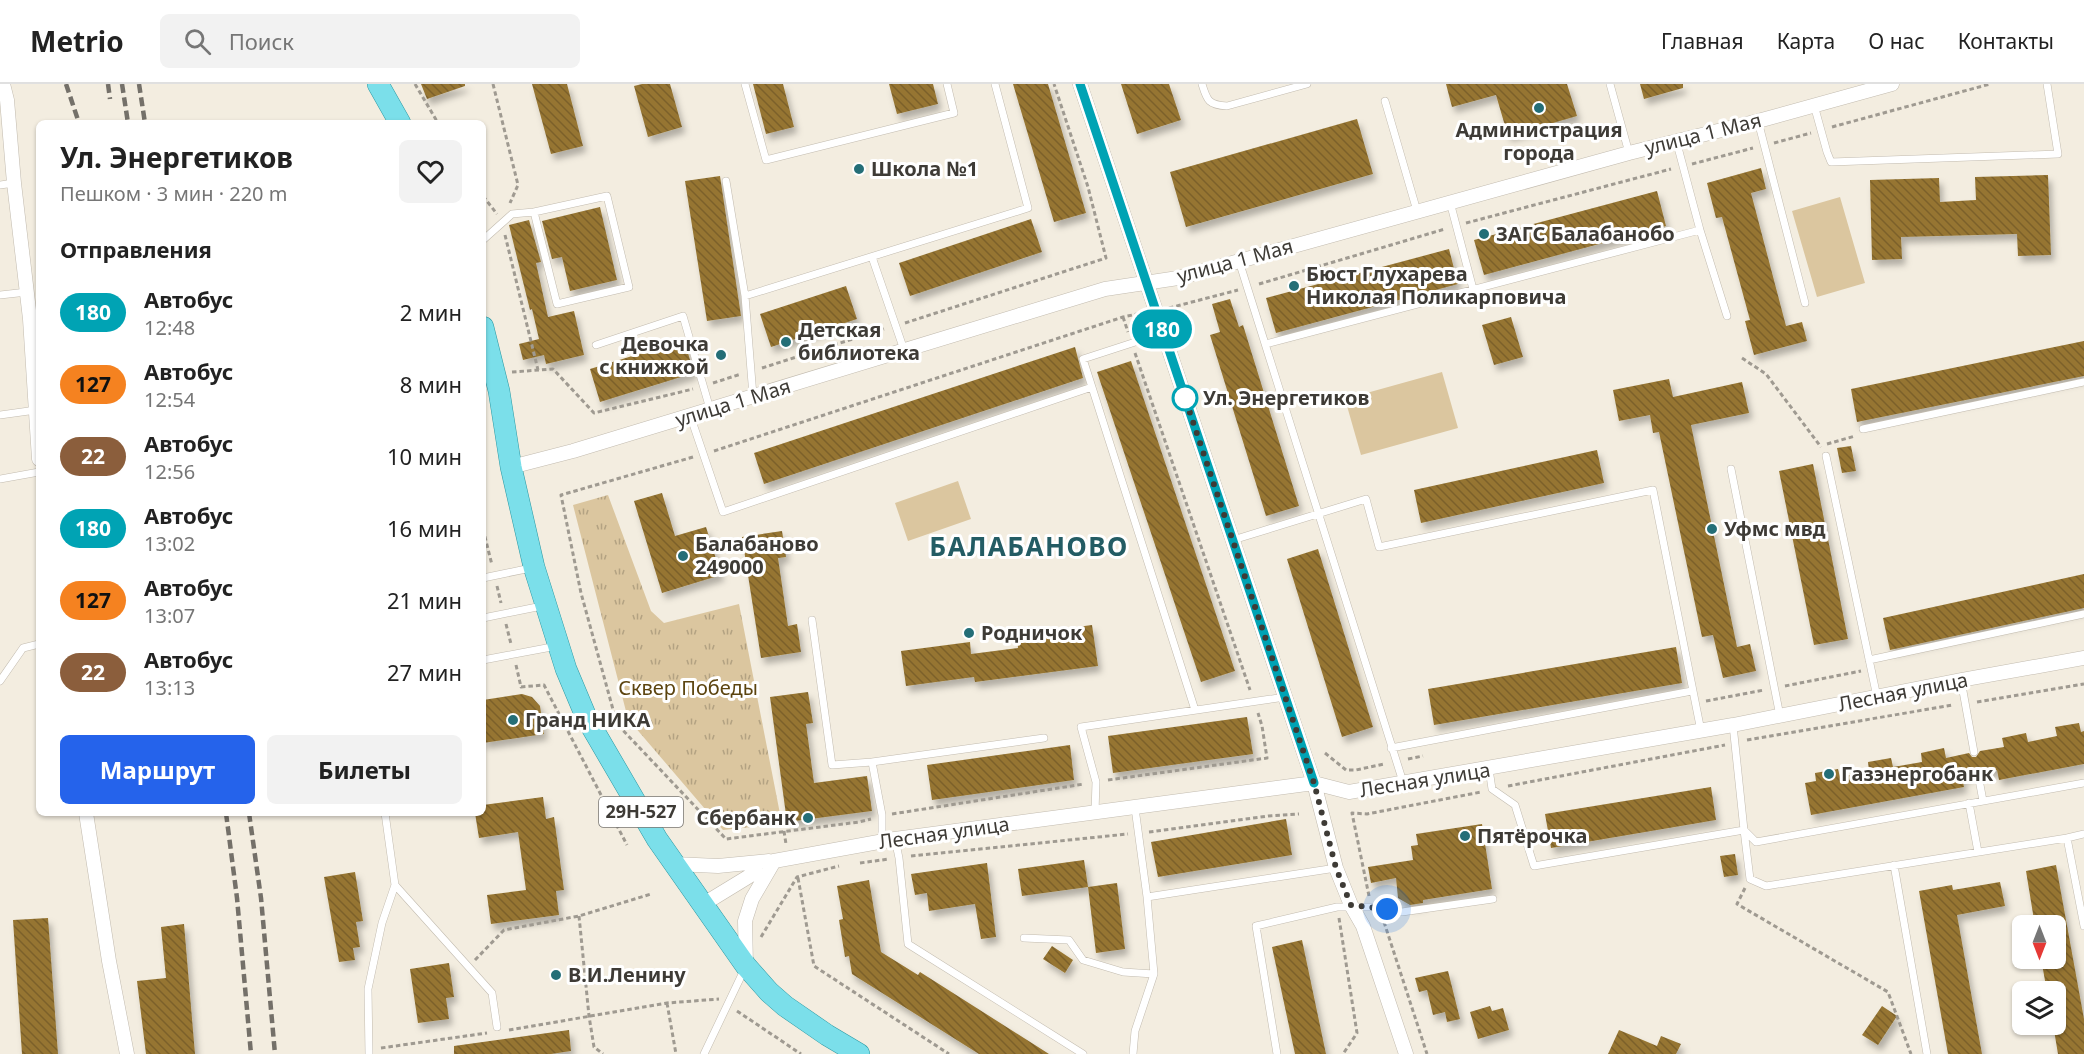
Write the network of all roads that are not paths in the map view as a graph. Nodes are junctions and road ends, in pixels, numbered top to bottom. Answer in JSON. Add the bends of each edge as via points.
{"nodes":[{"id":1,"x":3,"y":84,"type":"edge"},
{"id":2,"x":378,"y":84,"type":"edge"},
{"id":3,"x":746,"y":84,"type":"edge"},
{"id":4,"x":947,"y":84,"type":"edge"},
{"id":5,"x":995,"y":84,"type":"edge"},
{"id":6,"x":1080,"y":84,"type":"edge"},
{"id":7,"x":1202,"y":84,"type":"edge"},
{"id":8,"x":1307,"y":84,"type":"edge"},
{"id":9,"x":1610,"y":84,"type":"edge"},
{"id":10,"x":1892,"y":84,"type":"edge"},
{"id":11,"x":2047,"y":84,"type":"edge"},
{"id":12,"x":1386,"y":101,"type":"dead end"},
{"id":13,"x":1814,"y":104,"type":"junction"},
{"id":14,"x":398,"y":120,"type":"edge"},
{"id":15,"x":1758,"y":121,"type":"junction"},
{"id":16,"x":1676,"y":140,"type":"junction"},
{"id":17,"x":1629,"y":153,"type":"junction"},
{"id":18,"x":726,"y":181,"type":"dead end"},
{"id":19,"x":7,"y":184,"type":"edge"},
{"id":20,"x":1450,"y":202,"type":"junction"},
{"id":21,"x":534,"y":212,"type":"junction"},
{"id":22,"x":1417,"y":212,"type":"junction"},
{"id":23,"x":1700,"y":230,"type":"junction"},
{"id":24,"x":486,"y":237,"type":"edge"},
{"id":25,"x":872,"y":257,"type":"junction"},
{"id":26,"x":1239,"y":261,"type":"junction"},
{"id":27,"x":1146,"y":283,"type":"junction"},
{"id":28,"x":1473,"y":289,"type":"junction"},
{"id":29,"x":27,"y":292,"type":"junction"},
{"id":30,"x":0,"y":295,"type":"edge"},
{"id":31,"x":745,"y":296,"type":"junction"},
{"id":32,"x":1805,"y":303,"type":"dead end"},
{"id":33,"x":1726,"y":316,"type":"dead end"},
{"id":34,"x":1163,"y":333,"type":"junction"},
{"id":35,"x":486,"y":340,"type":"edge"},
{"id":36,"x":596,"y":345,"type":"dead end"},
{"id":37,"x":1266,"y":345,"type":"junction"},
{"id":38,"x":904,"y":350,"type":"junction"},
{"id":39,"x":2084,"y":382,"type":"edge"},
{"id":40,"x":1092,"y":387,"type":"junction"},
{"id":41,"x":753,"y":396,"type":"junction"},
{"id":42,"x":710,"y":409,"type":"junction"},
{"id":43,"x":36,"y":410,"type":"joint"},
{"id":44,"x":0,"y":415,"type":"edge"},
{"id":45,"x":690,"y":416,"type":"junction"},
{"id":46,"x":1863,"y":429,"type":"road end"},
{"id":47,"x":1826,"y":456,"type":"road end"},
{"id":48,"x":511,"y":467,"type":"junction"},
{"id":49,"x":1731,"y":470,"type":"dead end"},
{"id":50,"x":36,"y":473,"type":"edge"},
{"id":51,"x":0,"y":479,"type":"edge"},
{"id":52,"x":1318,"y":513,"type":"junction"},
{"id":53,"x":1233,"y":540,"type":"junction"},
{"id":54,"x":534,"y":567,"type":"junction"},
{"id":55,"x":486,"y":577,"type":"edge"},
{"id":56,"x":544,"y":605,"type":"junction"},
{"id":57,"x":2084,"y":614,"type":"edge"},
{"id":58,"x":486,"y":617,"type":"edge"},
{"id":59,"x":812,"y":620,"type":"dead end"},
{"id":60,"x":36,"y":645,"type":"edge"},
{"id":61,"x":558,"y":645,"type":"junction"},
{"id":62,"x":2084,"y":658,"type":"edge"},
{"id":63,"x":486,"y":659,"type":"edge"},
{"id":64,"x":1869,"y":660,"type":"junction"},
{"id":65,"x":1961,"y":680,"type":"junction"},
{"id":66,"x":0,"y":681,"type":"edge"},
{"id":67,"x":1692,"y":691,"type":"junction"},
{"id":68,"x":1285,"y":697,"type":"junction"},
{"id":69,"x":1877,"y":697,"type":"junction"},
{"id":70,"x":1195,"y":710,"type":"junction"},
{"id":71,"x":1780,"y":716,"type":"junction"},
{"id":72,"x":1733,"y":725,"type":"junction"},
{"id":73,"x":1701,"y":731,"type":"junction"},
{"id":74,"x":1044,"y":738,"type":"dead end"},
{"id":75,"x":1391,"y":748,"type":"junction"},
{"id":76,"x":1974,"y":752,"type":"dead end"},
{"id":77,"x":872,"y":762,"type":"junction"},
{"id":78,"x":1489,"y":769,"type":"junction"},
{"id":79,"x":1978,"y":774,"type":"dead end"},
{"id":80,"x":1314,"y":783,"type":"junction"},
{"id":81,"x":1403,"y":783,"type":"junction"},
{"id":82,"x":2084,"y":783,"type":"edge"},
{"id":83,"x":1983,"y":801,"type":"junction"},
{"id":84,"x":1969,"y":803,"type":"junction"},
{"id":85,"x":1135,"y":808,"type":"junction"},
{"id":86,"x":1095,"y":812,"type":"junction"},
{"id":87,"x":86,"y":816,"type":"edge"},
{"id":88,"x":385,"y":816,"type":"edge"},
{"id":89,"x":1744,"y":830,"type":"junction"},
{"id":90,"x":2084,"y":834,"type":"edge"},
{"id":91,"x":2067,"y":838,"type":"junction"},
{"id":92,"x":888,"y":840,"type":"junction"},
{"id":93,"x":1978,"y":852,"type":"junction"},
{"id":94,"x":774,"y":861,"type":"junction"},
{"id":95,"x":674,"y":864,"type":"junction"},
{"id":96,"x":1894,"y":865,"type":"junction"},
{"id":97,"x":1336,"y":868,"type":"junction"},
{"id":98,"x":395,"y":885,"type":"junction"},
{"id":99,"x":1147,"y":897,"type":"junction"},
{"id":100,"x":1493,"y":899,"type":"dead end"},
{"id":101,"x":702,"y":905,"type":"junction"},
{"id":102,"x":1344,"y":906,"type":"junction"},
{"id":103,"x":2084,"y":926,"type":"edge"},
{"id":104,"x":1024,"y":938,"type":"dead end"},
{"id":105,"x":746,"y":966,"type":"junction"},
{"id":106,"x":1154,"y":974,"type":"junction"},
{"id":107,"x":497,"y":1029,"type":"road end"},
{"id":108,"x":369,"y":1052,"type":"edge"},
{"id":109,"x":127,"y":1054,"type":"edge"},
{"id":110,"x":704,"y":1054,"type":"edge"},
{"id":111,"x":859,"y":1054,"type":"edge"},
{"id":112,"x":1083,"y":1054,"type":"edge"},
{"id":113,"x":1133,"y":1054,"type":"edge"},
{"id":114,"x":1277,"y":1054,"type":"edge"},
{"id":115,"x":1406,"y":1054,"type":"edge"},
{"id":116,"x":1927,"y":1054,"type":"edge"}],
"edges":[{"from":1,"to":19,"type":"street","via":[[7,100]]},
{"from":2,"to":14,"type":"main road"},
{"from":3,"to":4,"type":"lane","via":[[766,160],[954,113]]},
{"from":5,"to":25,"type":"lane","via":[[1028,208]]},
{"from":6,"to":27,"type":"street"},
{"from":7,"to":8,"type":"lane","via":[[1206,99],[1215,106],[1227,106]]},
{"from":9,"to":17,"type":"lane"},
{"from":10,"to":13,"type":"street","name":"улица 1 Мая"},
{"from":11,"to":13,"type":"lane","via":[[2058,154],[1831,162]]},
{"from":12,"to":22,"type":"lane"},
{"from":13,"to":15,"type":"street","name":"улица 1 Мая"},
{"from":15,"to":16,"type":"street","name":"улица 1 Мая"},
{"from":15,"to":32,"type":"lane"},
{"from":16,"to":17,"type":"street","name":"улица 1 Мая"},
{"from":16,"to":23,"type":"lane"},
{"from":17,"to":20,"type":"street","name":"улица 1 Мая"},
{"from":18,"to":31,"type":"lane"},
{"from":19,"to":29,"type":"street"},
{"from":20,"to":22,"type":"street","name":"улица 1 Мая"},
{"from":20,"to":28,"type":"lane"},
{"from":21,"to":21,"type":"lane","via":[[557,304],[630,287],[607,196]]},
{"from":21,"to":24,"type":"lane","via":[[512,214]]},
{"from":22,"to":26,"type":"street","name":"улица 1 Мая"},
{"from":23,"to":28,"type":"lane"},
{"from":23,"to":33,"type":"lane"},
{"from":25,"to":31,"type":"lane"},
{"from":25,"to":38,"type":"lane"},
{"from":26,"to":27,"type":"street","name":"улица 1 Мая"},
{"from":26,"to":37,"type":"lane"},
{"from":27,"to":34,"type":"street"},
{"from":27,"to":38,"type":"street","name":"улица 1 Мая","via":[[1105,289]]},
{"from":28,"to":37,"type":"lane"},
{"from":29,"to":30,"type":"lane"},
{"from":29,"to":43,"type":"street"},
{"from":31,"to":41,"type":"lane"},
{"from":34,"to":40,"type":"lane","via":[[1083,359]]},
{"from":34,"to":53,"type":"street"},
{"from":35,"to":48,"type":"main road","number":"29Н-527"},
{"from":36,"to":42,"type":"lane","via":[[682,316]]},
{"from":37,"to":52,"type":"lane"},
{"from":38,"to":41,"type":"street","name":"улица 1 Мая"},
{"from":39,"to":46,"type":"lane"},
{"from":40,"to":45,"type":"lane","via":[[723,512]]},
{"from":40,"to":70,"type":"lane"},
{"from":41,"to":42,"type":"street","name":"улица 1 Мая"},
{"from":42,"to":45,"type":"street","name":"улица 1 Мая"},
{"from":43,"to":44,"type":"lane"},
{"from":45,"to":48,"type":"street","name":"улица 1 Мая"},
{"from":47,"to":64,"type":"lane"},
{"from":48,"to":54,"type":"main road","number":"29Н-527"},
{"from":49,"to":71,"type":"lane"},
{"from":50,"to":51,"type":"lane"},
{"from":52,"to":53,"type":"lane"},
{"from":52,"to":67,"type":"lane","via":[[1366,499],[1379,547],[1653,490]]},
{"from":52,"to":75,"type":"lane"},
{"from":53,"to":68,"type":"street"},
{"from":54,"to":55,"type":"lane"},
{"from":54,"to":56,"type":"main road","number":"29Н-527"},
{"from":56,"to":58,"type":"lane"},
{"from":56,"to":61,"type":"main road","number":"29Н-527"},
{"from":57,"to":64,"type":"lane"},
{"from":59,"to":77,"type":"lane","via":[[832,765]]},
{"from":60,"to":66,"type":"lane","via":[[23,648]]},
{"from":61,"to":63,"type":"lane"},
{"from":61,"to":95,"type":"main road","number":"29Н-527","via":[[587,719]]},
{"from":62,"to":65,"type":"street","name":"Лесная улица"},
{"from":64,"to":69,"type":"lane"},
{"from":65,"to":69,"type":"street","name":"Лесная улица"},
{"from":65,"to":76,"type":"lane"},
{"from":67,"to":73,"type":"lane"},
{"from":67,"to":75,"type":"lane"},
{"from":68,"to":70,"type":"lane"},
{"from":68,"to":80,"type":"street"},
{"from":69,"to":71,"type":"street","name":"Лесная улица"},
{"from":70,"to":86,"type":"lane","via":[[1081,727],[1096,782]]},
{"from":71,"to":72,"type":"street","name":"Лесная улица"},
{"from":72,"to":73,"type":"street","name":"Лесная улица"},
{"from":72,"to":89,"type":"lane"},
{"from":73,"to":78,"type":"street","name":"Лесная улица"},
{"from":74,"to":77,"type":"lane"},
{"from":75,"to":81,"type":"lane"},
{"from":77,"to":92,"type":"lane"},
{"from":78,"to":81,"type":"street","name":"Лесная улица"},
{"from":78,"to":89,"type":"lane","via":[[1492,789],[1515,805],[1534,867]]},
{"from":79,"to":83,"type":"lane"},
{"from":80,"to":81,"type":"street","name":"Лесная улица","via":[[1349,792]]},
{"from":80,"to":85,"type":"street","name":"Лесная улица"},
{"from":80,"to":97,"type":"street"},
{"from":82,"to":83,"type":"lane"},
{"from":83,"to":84,"type":"lane"},
{"from":84,"to":89,"type":"lane","via":[[1756,842]]},
{"from":84,"to":93,"type":"lane"},
{"from":85,"to":86,"type":"street","name":"Лесная улица"},
{"from":85,"to":99,"type":"lane"},
{"from":86,"to":92,"type":"street","name":"Лесная улица"},
{"from":87,"to":109,"type":"street"},
{"from":88,"to":98,"type":"lane"},
{"from":89,"to":96,"type":"lane","via":[[1750,879],[1766,886]]},
{"from":90,"to":91,"type":"lane"},
{"from":91,"to":93,"type":"lane"},
{"from":91,"to":103,"type":"lane"},
{"from":92,"to":94,"type":"street","name":"Лесная улица"},
{"from":92,"to":112,"type":"lane","via":[[899,858],[908,944]]},
{"from":93,"to":96,"type":"lane"},
{"from":94,"to":95,"type":"street","via":[[718,866]]},
{"from":94,"to":101,"type":"street","name":"Лесная улица"},
{"from":94,"to":105,"type":"street","via":[[752,899],[745,921]]},
{"from":95,"to":101,"type":"main road","number":"29Н-527"},
{"from":96,"to":116,"type":"lane"},
{"from":97,"to":99,"type":"lane"},
{"from":97,"to":102,"type":"street"},
{"from":98,"to":107,"type":"lane","via":[[492,993]]},
{"from":98,"to":108,"type":"lane","via":[[368,989]]},
{"from":99,"to":106,"type":"lane"},
{"from":100,"to":102,"type":"lane","via":[[1402,912]]},
{"from":101,"to":105,"type":"main road","number":"29Н-527"},
{"from":102,"to":114,"type":"lane","via":[[1256,926]]},
{"from":102,"to":115,"type":"street","via":[[1363,926]]},
{"from":104,"to":106,"type":"lane","via":[[1069,940],[1083,960],[1123,972]]},
{"from":105,"to":110,"type":"lane"},
{"from":105,"to":111,"type":"main road","number":"29Н-527","via":[[785,1006]]},
{"from":106,"to":113,"type":"lane","via":[[1135,1031]]}]}
